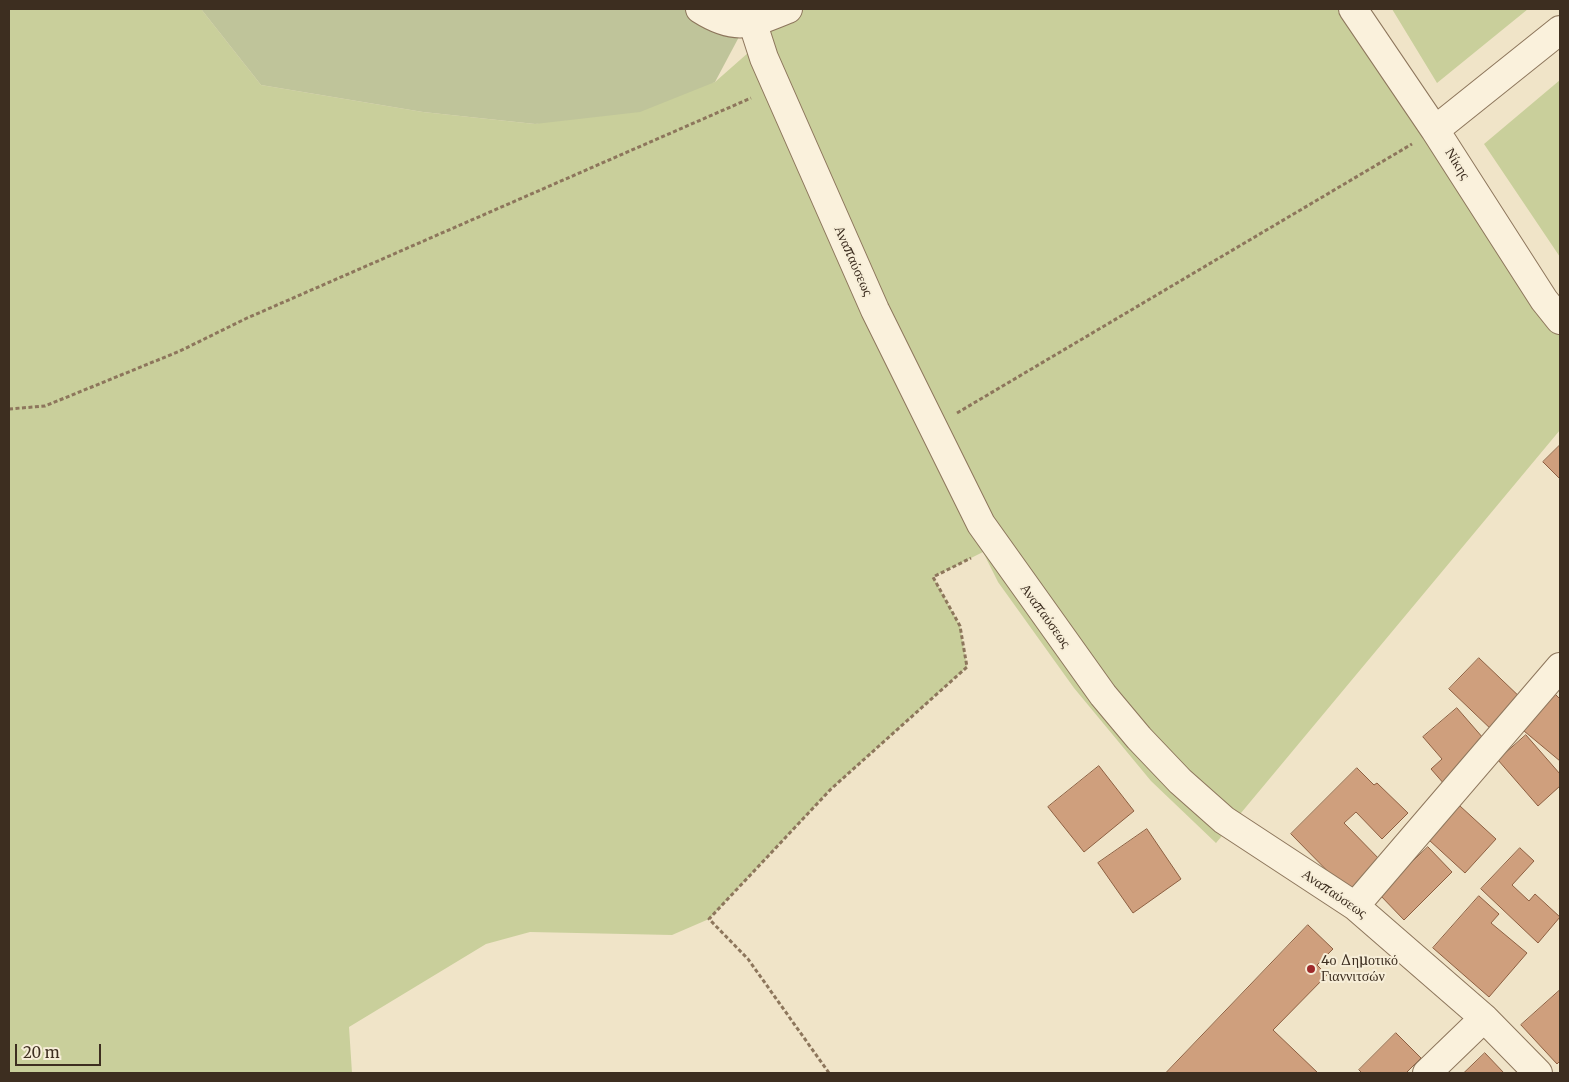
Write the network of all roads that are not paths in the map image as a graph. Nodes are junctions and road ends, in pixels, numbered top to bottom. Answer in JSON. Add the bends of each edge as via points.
{"nodes":[{"id":1,"x":700,"y":9,"type":"edge"},
{"id":2,"x":788,"y":9,"type":"edge"},
{"id":3,"x":1353,"y":9,"type":"edge"},
{"id":4,"x":753,"y":16,"type":"edge"},
{"id":5,"x":1560,"y":30,"type":"edge"},
{"id":6,"x":1435,"y":130,"type":"junction"},
{"id":7,"x":1560,"y":320,"type":"edge"},
{"id":8,"x":1560,"y":667,"type":"edge"},
{"id":9,"x":1355,"y":906,"type":"junction"},
{"id":10,"x":1484,"y":1018,"type":"junction"},
{"id":11,"x":1427,"y":1073,"type":"edge"},
{"id":12,"x":1538,"y":1073,"type":"edge"}],
"edges":[{"from":1,"to":4,"type":"street","via":[[723,22]]},
{"from":2,"to":4,"type":"street"},
{"from":3,"to":6,"type":"street","name":"Νίκης"},
{"from":4,"to":9,"type":"street","name":"Αναπαύσεως","via":[[776,87],[875,310],[981,524],[995,546],[1103,695],[1180,781],[1244,834]]},
{"from":5,"to":6,"type":"street"},
{"from":6,"to":7,"type":"street","name":"Νίκης","via":[[1533,284]]},
{"from":8,"to":9,"type":"street"},
{"from":9,"to":10,"type":"street","name":"Αναπαύσεως"},
{"from":10,"to":11,"type":"street"},
{"from":10,"to":12,"type":"street","name":"Αναπαύσεως"}]}
